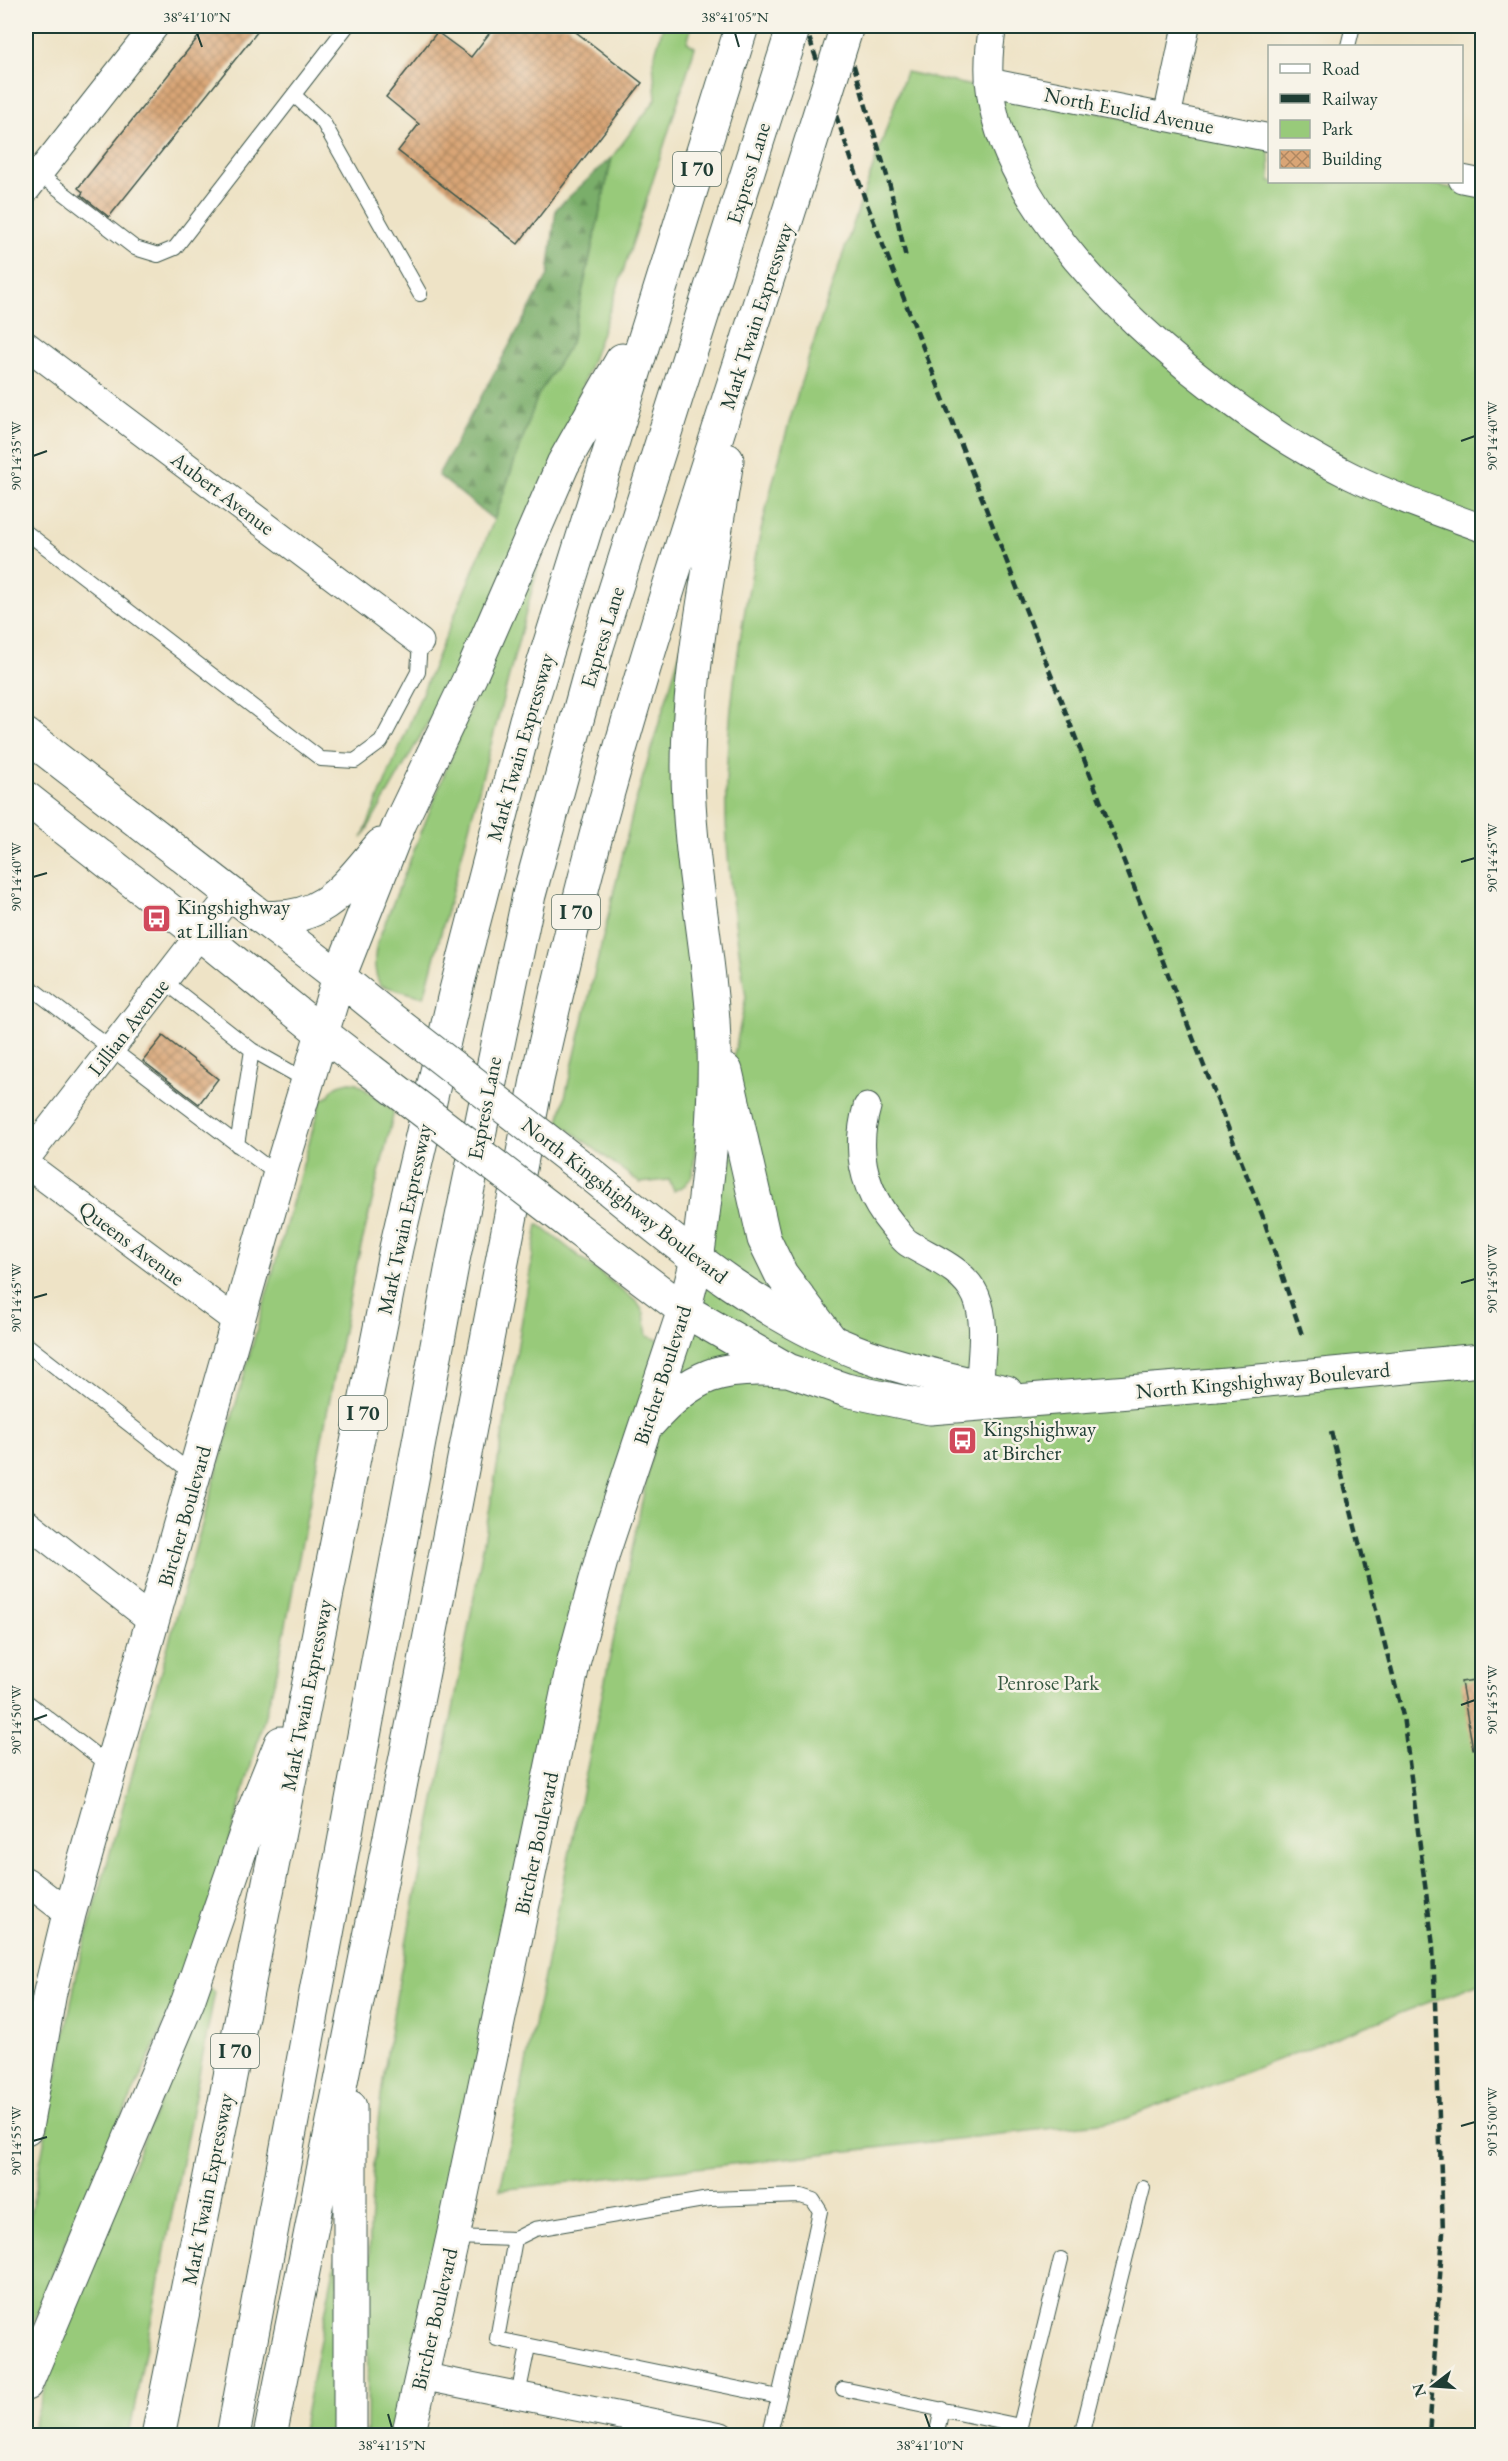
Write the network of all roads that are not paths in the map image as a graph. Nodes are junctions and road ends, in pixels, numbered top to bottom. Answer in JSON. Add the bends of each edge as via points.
{"nodes":[{"id":1,"x":155,"y":26,"type":"edge"},
{"id":2,"x":347,"y":26,"type":"edge"},
{"id":3,"x":794,"y":26,"type":"edge"},
{"id":4,"x":847,"y":26,"type":"edge"},
{"id":5,"x":993,"y":26,"type":"edge"},
{"id":6,"x":1186,"y":26,"type":"edge"},
{"id":7,"x":1353,"y":26,"type":"edge"},
{"id":8,"x":741,"y":30,"type":"edge"},
{"id":9,"x":1348,"y":45,"type":"edge"},
{"id":10,"x":989,"y":82,"type":"junction"},
{"id":11,"x":294,"y":95,"type":"junction"},
{"id":12,"x":1167,"y":117,"type":"junction"},
{"id":13,"x":1268,"y":138,"type":"edge"},
{"id":14,"x":30,"y":176,"type":"edge"},
{"id":15,"x":1463,"y":179,"type":"edge"},
{"id":16,"x":1482,"y":183,"type":"edge"},
{"id":17,"x":420,"y":294,"type":"dead end"},
{"id":18,"x":655,"y":304,"type":"junction"},
{"id":19,"x":26,"y":345,"type":"edge"},
{"id":20,"x":742,"y":362,"type":"junction"},
{"id":21,"x":1482,"y":528,"type":"edge"},
{"id":22,"x":26,"y":532,"type":"edge"},
{"id":23,"x":420,"y":642,"type":"joint"},
{"id":24,"x":26,"y":735,"type":"edge"},
{"id":25,"x":26,"y":798,"type":"edge"},
{"id":26,"x":400,"y":823,"type":"junction"},
{"id":27,"x":231,"y":894,"type":"junction"},
{"id":28,"x":261,"y":917,"type":"junction"},
{"id":29,"x":200,"y":934,"type":"junction"},
{"id":30,"x":339,"y":977,"type":"junction"},
{"id":31,"x":164,"y":981,"type":"junction"},
{"id":32,"x":26,"y":984,"type":"edge"},
{"id":33,"x":713,"y":1019,"type":"junction"},
{"id":34,"x":322,"y":1033,"type":"junction"},
{"id":35,"x":110,"y":1050,"type":"junction"},
{"id":36,"x":252,"y":1050,"type":"junction"},
{"id":37,"x":307,"y":1081,"type":"junction"},
{"id":38,"x":867,"y":1107,"type":"dead end"},
{"id":39,"x":237,"y":1145,"type":"junction"},
{"id":40,"x":26,"y":1159,"type":"edge"},
{"id":41,"x":26,"y":1164,"type":"edge"},
{"id":42,"x":279,"y":1176,"type":"junction"},
{"id":43,"x":697,"y":1260,"type":"junction"},
{"id":44,"x":684,"y":1310,"type":"junction"},
{"id":45,"x":239,"y":1323,"type":"junction"},
{"id":46,"x":830,"y":1339,"type":"junction"},
{"id":47,"x":26,"y":1344,"type":"edge"},
{"id":48,"x":1482,"y":1360,"type":"edge"},
{"id":49,"x":788,"y":1370,"type":"junction"},
{"id":50,"x":980,"y":1386,"type":"junction"},
{"id":51,"x":1043,"y":1400,"type":"junction"},
{"id":52,"x":645,"y":1428,"type":"junction"},
{"id":53,"x":195,"y":1475,"type":"junction"},
{"id":54,"x":26,"y":1522,"type":"edge"},
{"id":55,"x":154,"y":1622,"type":"junction"},
{"id":56,"x":311,"y":1666,"type":"junction"},
{"id":57,"x":26,"y":1701,"type":"edge"},
{"id":58,"x":111,"y":1767,"type":"junction"},
{"id":59,"x":26,"y":1881,"type":"edge"},
{"id":60,"x":69,"y":1914,"type":"junction"},
{"id":61,"x":349,"y":2042,"type":"junction"},
{"id":62,"x":27,"y":2110,"type":"edge"},
{"id":63,"x":1143,"y":2188,"type":"dead end"},
{"id":64,"x":453,"y":2237,"type":"junction"},
{"id":65,"x":515,"y":2240,"type":"junction"},
{"id":66,"x":1061,"y":2259,"type":"dead end"},
{"id":67,"x":528,"y":2347,"type":"junction"},
{"id":68,"x":421,"y":2376,"type":"junction"},
{"id":69,"x":26,"y":2384,"type":"edge"},
{"id":70,"x":843,"y":2389,"type":"dead end"},
{"id":71,"x":518,"y":2395,"type":"junction"},
{"id":72,"x":779,"y":2397,"type":"junction"},
{"id":73,"x":942,"y":2409,"type":"junction"},
{"id":74,"x":158,"y":2436,"type":"edge"},
{"id":75,"x":233,"y":2436,"type":"edge"},
{"id":76,"x":270,"y":2436,"type":"edge"},
{"id":77,"x":350,"y":2436,"type":"edge"},
{"id":78,"x":408,"y":2436,"type":"edge"},
{"id":79,"x":721,"y":2436,"type":"edge"},
{"id":80,"x":769,"y":2436,"type":"edge"},
{"id":81,"x":936,"y":2436,"type":"edge"},
{"id":82,"x":1081,"y":2436,"type":"edge"}],
"edges":[{"from":1,"to":14,"type":"street"},
{"from":2,"to":11,"type":"lane"},
{"from":3,"to":75,"type":"main road","name":"Express Lane","via":[[597,647],[526,906],[453,1260]]},
{"from":4,"to":20,"type":"main road","name":"Mark Twain Expressway","number":"I 70","bridge":true},
{"from":5,"to":10,"type":"street"},
{"from":6,"to":12,"type":"street"},
{"from":7,"to":9,"type":"lane"},
{"from":8,"to":18,"type":"main road","name":"Mark Twain Expressway","number":"I 70"},
{"from":10,"to":12,"type":"street","name":"North Euclid Avenue"},
{"from":10,"to":21,"type":"street","via":[[1001,136],[1026,189],[1068,251],[1130,319],[1275,431],[1350,476]]},
{"from":11,"to":14,"type":"lane","via":[[175,248],[158,255],[135,248]]},
{"from":11,"to":17,"type":"lane","via":[[323,122]]},
{"from":12,"to":13,"type":"street","name":"North Euclid Avenue"},
{"from":15,"to":16,"type":"street"},
{"from":18,"to":26,"type":"main road","via":[[563,464],[471,675]]},
{"from":18,"to":56,"type":"main road","name":"Mark Twain Expressway","number":"I 70","via":[[529,710],[473,919],[396,1248]]},
{"from":19,"to":23,"type":"street","name":"Aubert Avenue"},
{"from":20,"to":33,"type":"main road","via":[[697,658],[688,765],[695,885]]},
{"from":20,"to":61,"type":"main road","name":"Mark Twain Expressway","number":"I 70","via":[[605,800],[555,1002]]},
{"from":22,"to":23,"type":"lane","via":[[321,759],[355,761],[381,742],[418,672]]},
{"from":24,"to":27,"type":"main road","name":"North Kingshighway Boulevard"},
{"from":25,"to":29,"type":"main road","name":"North Kingshighway Boulevard"},
{"from":26,"to":28,"type":"main road","via":[[339,894],[325,904],[292,917]]},
{"from":26,"to":30,"type":"main road","name":"Bircher Boulevard"},
{"from":27,"to":28,"type":"main road","name":"North Kingshighway Boulevard"},
{"from":27,"to":29,"type":"street","name":"Lillian Avenue"},
{"from":28,"to":30,"type":"main road","name":"North Kingshighway Boulevard"},
{"from":29,"to":31,"type":"street","name":"Lillian Avenue"},
{"from":29,"to":34,"type":"main road","name":"North Kingshighway Boulevard"},
{"from":30,"to":34,"type":"main road","name":"Bircher Boulevard"},
{"from":30,"to":43,"type":"main road","name":"North Kingshighway Boulevard","bridge":true},
{"from":31,"to":35,"type":"street","name":"Lillian Avenue"},
{"from":31,"to":36,"type":"lane"},
{"from":32,"to":35,"type":"lane"},
{"from":33,"to":43,"type":"main road","name":"Bircher Boulevard","via":[[713,1128]]},
{"from":33,"to":46,"type":"main road","via":[[764,1239],[782,1274]]},
{"from":34,"to":37,"type":"main road","name":"Bircher Boulevard"},
{"from":34,"to":44,"type":"main road","name":"North Kingshighway Boulevard","bridge":true},
{"from":35,"to":39,"type":"lane"},
{"from":35,"to":40,"type":"street","name":"Lillian Avenue"},
{"from":36,"to":37,"type":"lane"},
{"from":36,"to":39,"type":"lane"},
{"from":37,"to":42,"type":"main road","name":"Bircher Boulevard"},
{"from":38,"to":50,"type":"street","via":[[861,1126],[862,1160],[869,1191],[906,1242],[958,1273],[975,1294],[984,1322]]},
{"from":39,"to":42,"type":"lane"},
{"from":41,"to":45,"type":"street","name":"Queens Avenue"},
{"from":42,"to":45,"type":"main road","name":"Bircher Boulevard"},
{"from":43,"to":44,"type":"main road","name":"Bircher Boulevard"},
{"from":43,"to":46,"type":"main road","name":"North Kingshighway Boulevard","via":[[784,1317]]},
{"from":44,"to":49,"type":"main road","name":"North Kingshighway Boulevard"},
{"from":44,"to":52,"type":"main road","name":"Bircher Boulevard"},
{"from":45,"to":53,"type":"main road","name":"Bircher Boulevard"},
{"from":46,"to":50,"type":"main road","name":"North Kingshighway Boulevard","via":[[863,1354]]},
{"from":47,"to":53,"type":"lane"},
{"from":48,"to":51,"type":"main road","name":"North Kingshighway Boulevard","bridge":true},
{"from":49,"to":51,"type":"main road","name":"North Kingshighway Boulevard","via":[[846,1390],[930,1408]]},
{"from":49,"to":52,"type":"main road","via":[[745,1367],[711,1376],[674,1395]]},
{"from":50,"to":51,"type":"main road","name":"North Kingshighway Boulevard"},
{"from":52,"to":64,"type":"main road","name":"Bircher Boulevard","via":[[604,1550],[574,1660]]},
{"from":53,"to":55,"type":"main road","name":"Bircher Boulevard"},
{"from":54,"to":55,"type":"street"},
{"from":55,"to":58,"type":"main road","name":"Bircher Boulevard"},
{"from":56,"to":69,"type":"main road","via":[[254,1810],[188,2001]]},
{"from":56,"to":74,"type":"main road","name":"Mark Twain Expressway","number":"I 70"},
{"from":57,"to":58,"type":"lane"},
{"from":58,"to":60,"type":"main road","name":"Bircher Boulevard"},
{"from":59,"to":60,"type":"street"},
{"from":60,"to":62,"type":"main road","name":"Bircher Boulevard"},
{"from":61,"to":76,"type":"main road","name":"Mark Twain Expressway","number":"I 70"},
{"from":61,"to":77,"type":"main road"},
{"from":63,"to":82,"type":"lane"},
{"from":64,"to":65,"type":"lane"},
{"from":64,"to":68,"type":"main road","name":"Bircher Boulevard"},
{"from":65,"to":67,"type":"lane","via":[[496,2336],[501,2341]]},
{"from":65,"to":72,"type":"lane","via":[[535,2229],[709,2199],[801,2196],[813,2200],[820,2211]]},
{"from":66,"to":73,"type":"lane","via":[[1020,2426]]},
{"from":67,"to":71,"type":"lane"},
{"from":67,"to":72,"type":"lane"},
{"from":68,"to":71,"type":"street"},
{"from":68,"to":78,"type":"main road","name":"Bircher Boulevard"},
{"from":70,"to":73,"type":"lane"},
{"from":71,"to":79,"type":"street"},
{"from":72,"to":80,"type":"lane"},
{"from":73,"to":81,"type":"lane"}]}
